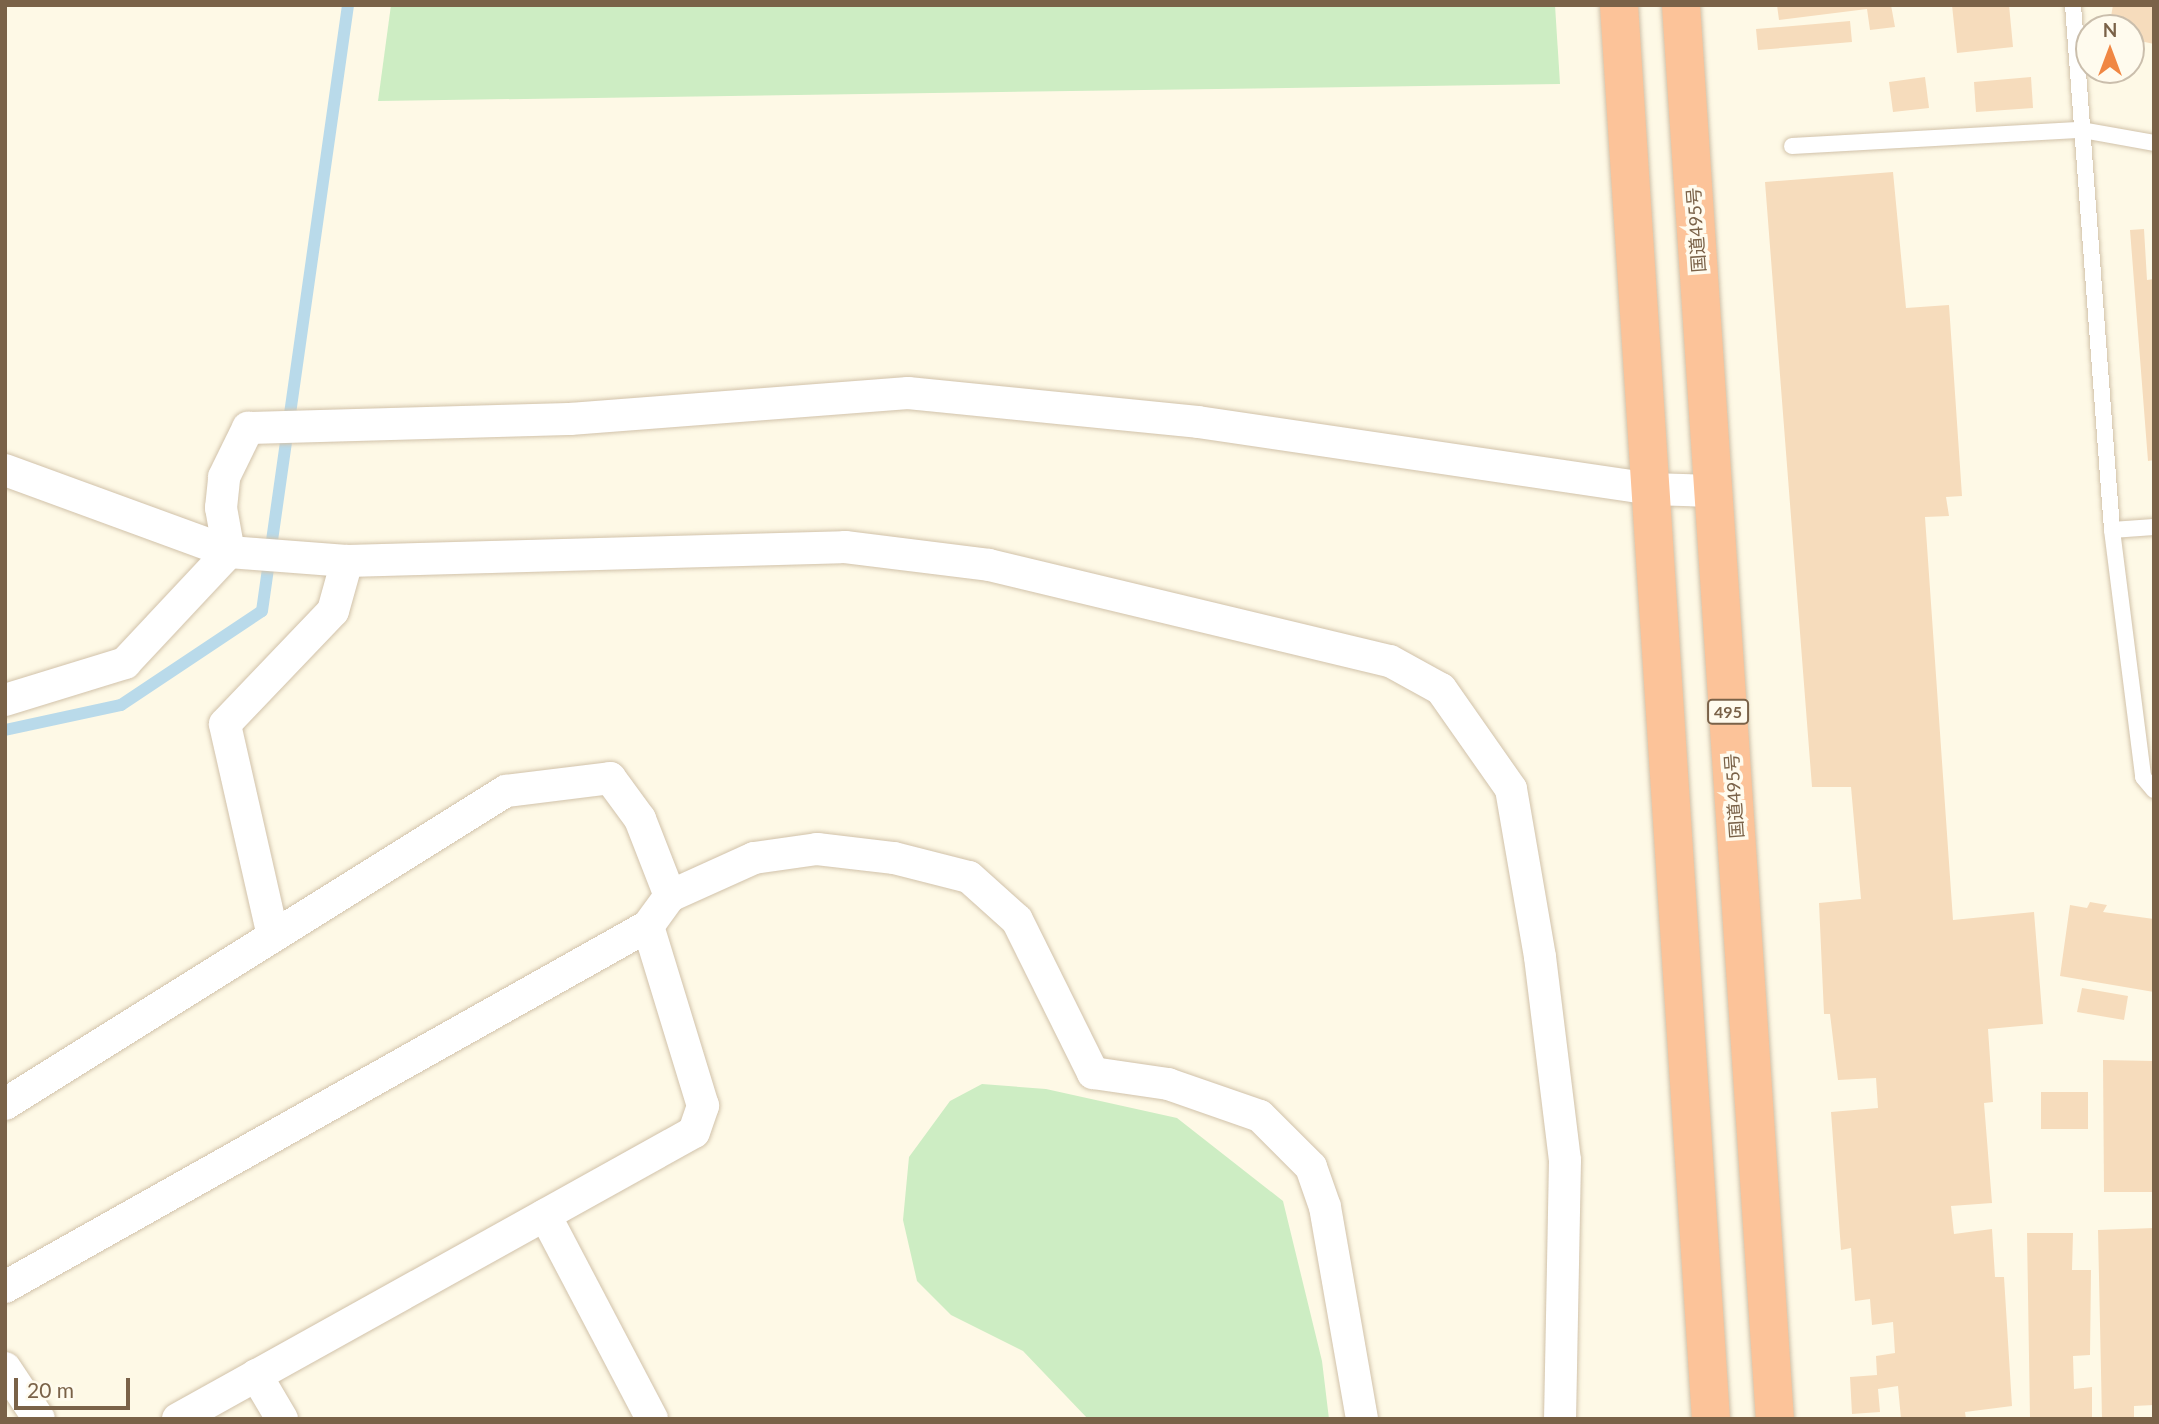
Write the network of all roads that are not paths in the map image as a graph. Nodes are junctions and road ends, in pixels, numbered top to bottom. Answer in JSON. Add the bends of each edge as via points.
{"nodes":[{"id":1,"x":1619,"y":5,"type":"edge"},
{"id":2,"x":1681,"y":5,"type":"edge"},
{"id":3,"x":2073,"y":5,"type":"edge"},
{"id":4,"x":2082,"y":130,"type":"junction"},
{"id":5,"x":2154,"y":143,"type":"edge"},
{"id":6,"x":1792,"y":146,"type":"dead end"},
{"id":7,"x":5,"y":470,"type":"edge"},
{"id":8,"x":1650,"y":489,"type":"junction"},
{"id":9,"x":1714,"y":491,"type":"junction"},
{"id":10,"x":2154,"y":527,"type":"edge"},
{"id":11,"x":2112,"y":530,"type":"junction"},
{"id":12,"x":229,"y":552,"type":"junction"},
{"id":13,"x":346,"y":561,"type":"junction"},
{"id":14,"x":5,"y":700,"type":"edge"},
{"id":15,"x":2154,"y":790,"type":"edge"},
{"id":16,"x":670,"y":896,"type":"junction"},
{"id":17,"x":648,"y":926,"type":"junction"},
{"id":18,"x":273,"y":936,"type":"junction"},
{"id":19,"x":5,"y":1104,"type":"edge"},
{"id":20,"x":545,"y":1215,"type":"junction"},
{"id":21,"x":5,"y":1287,"type":"edge"},
{"id":22,"x":5,"y":1368,"type":"edge"},
{"id":23,"x":256,"y":1375,"type":"junction"},
{"id":24,"x":39,"y":1419,"type":"edge"},
{"id":25,"x":178,"y":1419,"type":"edge"},
{"id":26,"x":282,"y":1419,"type":"edge"},
{"id":27,"x":652,"y":1419,"type":"edge"},
{"id":28,"x":1363,"y":1419,"type":"edge"},
{"id":29,"x":1560,"y":1419,"type":"edge"},
{"id":30,"x":1711,"y":1419,"type":"edge"},
{"id":31,"x":1775,"y":1419,"type":"edge"}],
"edges":[{"from":1,"to":8,"type":"highway"},
{"from":2,"to":9,"type":"highway","name":"国道495号","number":"495"},
{"from":3,"to":4,"type":"lane"},
{"from":4,"to":5,"type":"lane"},
{"from":4,"to":6,"type":"lane"},
{"from":4,"to":11,"type":"lane"},
{"from":7,"to":12,"type":"street"},
{"from":8,"to":9,"type":"street"},
{"from":8,"to":12,"type":"street","via":[[1198,422],[908,393],[569,419],[248,428],[224,477],[221,508]]},
{"from":8,"to":30,"type":"highway"},
{"from":9,"to":31,"type":"highway","name":"国道495号","number":"495"},
{"from":10,"to":11,"type":"lane"},
{"from":11,"to":15,"type":"lane","via":[[2143,777]]},
{"from":12,"to":13,"type":"street"},
{"from":12,"to":14,"type":"street","via":[[125,663]]},
{"from":13,"to":18,"type":"street","via":[[333,611],[226,724]]},
{"from":13,"to":29,"type":"street","via":[[845,547],[1016,572],[1390,661],[1441,689],[1511,789],[1538,944],[1565,1160]]},
{"from":16,"to":17,"type":"street"},
{"from":16,"to":18,"type":"street","via":[[640,819],[610,778],[506,791]]},
{"from":16,"to":28,"type":"street","via":[[754,858],[817,849],[894,858],[969,877],[1017,920],[1093,1073],[1168,1084],[1260,1116],[1311,1167],[1325,1207]]},
{"from":17,"to":20,"type":"street","via":[[703,1106],[694,1132]]},
{"from":17,"to":21,"type":"street"},
{"from":18,"to":19,"type":"street"},
{"from":20,"to":23,"type":"street"},
{"from":20,"to":27,"type":"street"},
{"from":22,"to":24,"type":"street"},
{"from":23,"to":25,"type":"street"},
{"from":23,"to":26,"type":"street"}]}
